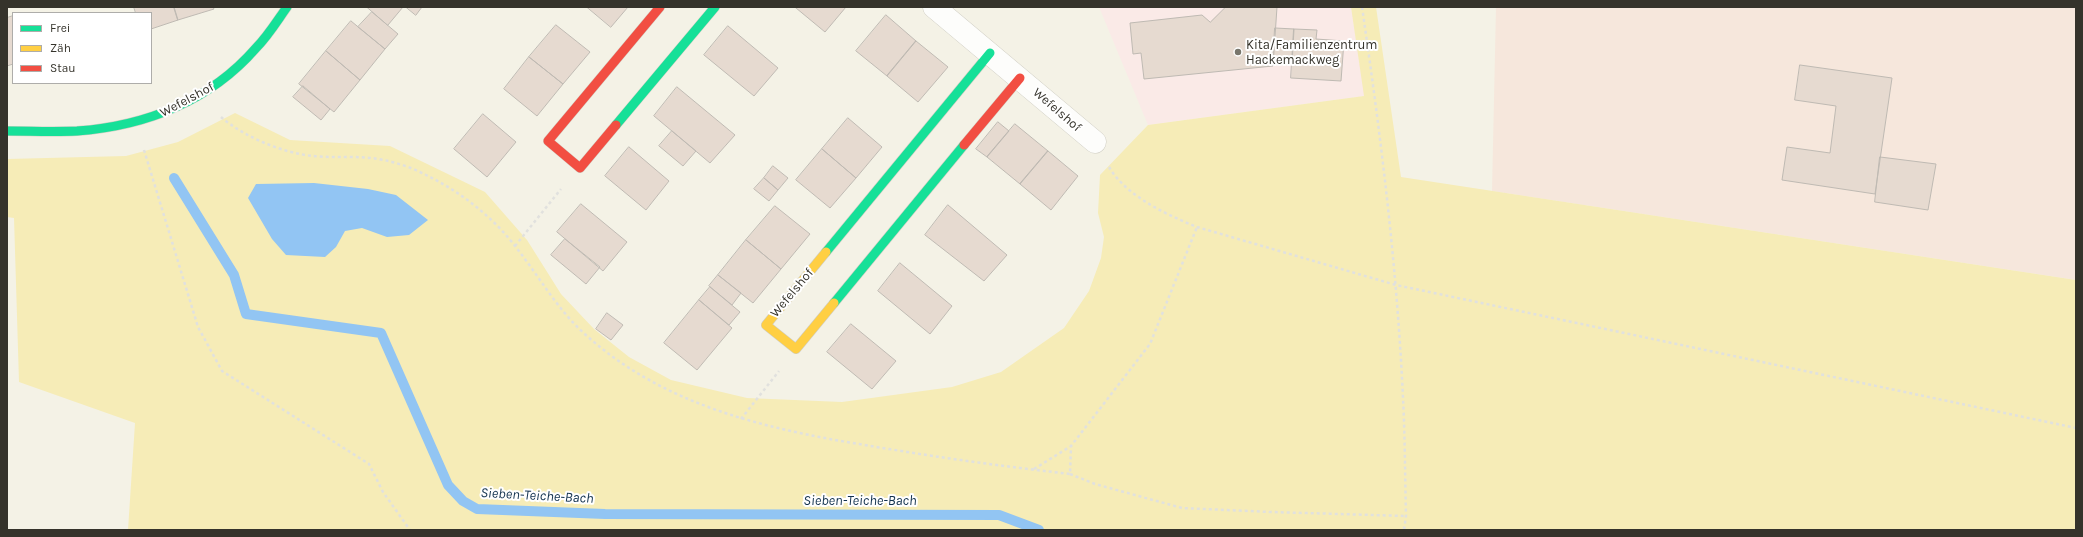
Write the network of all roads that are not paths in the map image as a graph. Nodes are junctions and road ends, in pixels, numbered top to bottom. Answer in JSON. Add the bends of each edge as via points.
{"nodes":[{"id":1,"x":287,"y":7,"type":"edge"},
{"id":2,"x":660,"y":7,"type":"edge"},
{"id":3,"x":715,"y":7,"type":"edge"},
{"id":4,"x":934,"y":7,"type":"edge"},
{"id":5,"x":990,"y":53,"type":"junction"},
{"id":6,"x":1020,"y":78,"type":"junction"},
{"id":7,"x":7,"y":130,"type":"edge"},
{"id":8,"x":1095,"y":142,"type":"road end"}],
"edges":[{"from":1,"to":7,"type":"street","name":"Wefelshof","via":[[256,48],[224,79],[167,113],[136,123],[84,130]]},
{"from":2,"to":3,"type":"street","via":[[548,141],[580,168]]},
{"from":4,"to":5,"type":"street","name":"Wefelshof"},
{"from":5,"to":6,"type":"street","name":"Wefelshof"},
{"from":5,"to":6,"type":"street","name":"Wefelshof","via":[[766,325],[796,349]]},
{"from":6,"to":8,"type":"street","name":"Wefelshof"}]}
